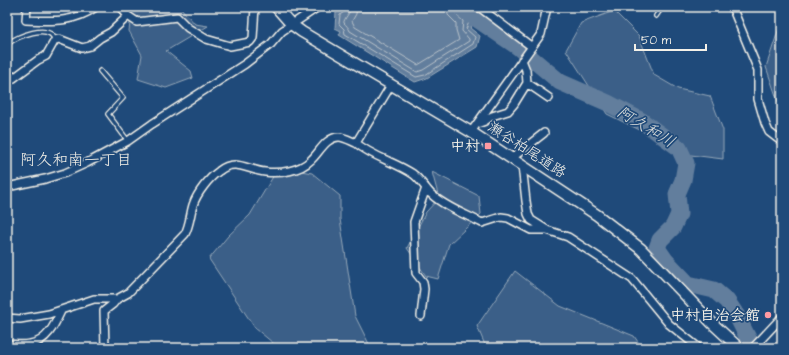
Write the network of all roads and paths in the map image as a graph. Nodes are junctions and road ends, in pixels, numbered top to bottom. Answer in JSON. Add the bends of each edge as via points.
{"nodes":[{"id":1,"x":27,"y":7,"type":"edge"},
{"id":2,"x":96,"y":7,"type":"edge"},
{"id":3,"x":121,"y":7,"type":"edge"},
{"id":4,"x":255,"y":7,"type":"edge"},
{"id":5,"x":276,"y":7,"type":"edge"},
{"id":6,"x":318,"y":7,"type":"edge"},
{"id":7,"x":479,"y":7,"type":"edge"},
{"id":8,"x":547,"y":7,"type":"edge"},
{"id":9,"x":662,"y":7,"type":"edge"},
{"id":10,"x":732,"y":7,"type":"edge"},
{"id":11,"x":128,"y":16,"type":"junction"},
{"id":12,"x":656,"y":16,"type":"dead end"},
{"id":13,"x":291,"y":24,"type":"junction"},
{"id":14,"x":56,"y":40,"type":"junction"},
{"id":15,"x":7,"y":44,"type":"edge"},
{"id":16,"x":531,"y":48,"type":"junction"},
{"id":17,"x":523,"y":60,"type":"junction"},
{"id":18,"x":100,"y":71,"type":"dead end"},
{"id":19,"x":11,"y":80,"type":"dead end"},
{"id":20,"x":527,"y":83,"type":"junction"},
{"id":21,"x":391,"y":85,"type":"junction"},
{"id":22,"x":549,"y":98,"type":"dead end"},
{"id":23,"x":474,"y":128,"type":"junction"},
{"id":24,"x":544,"y":133,"type":"dead end"},
{"id":25,"x":128,"y":141,"type":"junction"},
{"id":26,"x":782,"y":142,"type":"edge"},
{"id":27,"x":356,"y":143,"type":"junction"},
{"id":28,"x":512,"y":158,"type":"junction"},
{"id":29,"x":522,"y":165,"type":"junction"},
{"id":30,"x":7,"y":187,"type":"edge"},
{"id":31,"x":426,"y":188,"type":"junction"},
{"id":32,"x":547,"y":230,"type":"junction"},
{"id":33,"x":117,"y":299,"type":"junction"},
{"id":34,"x":62,"y":311,"type":"junction"},
{"id":35,"x":421,"y":316,"type":"dead end"},
{"id":36,"x":782,"y":317,"type":"edge"},
{"id":37,"x":7,"y":318,"type":"edge"},
{"id":38,"x":7,"y":344,"type":"edge"},
{"id":39,"x":755,"y":346,"type":"edge"},
{"id":40,"x":106,"y":348,"type":"edge"},
{"id":41,"x":699,"y":348,"type":"edge"},
{"id":42,"x":739,"y":348,"type":"edge"}],
"edges":[{"from":1,"to":2,"type":"street","via":[[26,20],[54,22],[77,17]]},
{"from":3,"to":11,"type":"street"},
{"from":4,"to":11,"type":"street","via":[[253,38],[250,42],[230,46],[206,39],[188,28],[177,17],[137,22]]},
{"from":5,"to":13,"type":"main road","name":"瀬谷柏尾道路"},
{"from":6,"to":13,"type":"street"},
{"from":7,"to":16,"type":"street"},
{"from":8,"to":16,"type":"street","via":[[541,34]]},
{"from":9,"to":12,"type":"lane"},
{"from":10,"to":26,"type":"street","via":[[758,70],[758,99],[764,122],[769,132]]},
{"from":11,"to":14,"type":"street","via":[[111,32],[90,46],[82,48]]},
{"from":13,"to":21,"type":"main road","name":"瀬谷柏尾道路"},
{"from":13,"to":25,"type":"street","via":[[245,64]]},
{"from":14,"to":15,"type":"lane","via":[[50,33],[38,32],[23,35]]},
{"from":14,"to":19,"type":"street","via":[[46,56]]},
{"from":16,"to":17,"type":"street"},
{"from":17,"to":20,"type":"street"},
{"from":17,"to":23,"type":"street"},
{"from":18,"to":25,"type":"lane","via":[[123,98],[108,114]]},
{"from":20,"to":22,"type":"street"},
{"from":20,"to":23,"type":"street","via":[[508,111],[492,116]]},
{"from":21,"to":23,"type":"main road","name":"瀬谷柏尾道路"},
{"from":21,"to":27,"type":"street"},
{"from":23,"to":28,"type":"main road","name":"瀬谷柏尾道路"},
{"from":24,"to":28,"type":"street"},
{"from":25,"to":30,"type":"street","via":[[64,173]]},
{"from":27,"to":31,"type":"street","via":[[365,150],[406,169]]},
{"from":27,"to":33,"type":"street","via":[[338,137],[328,141],[311,161],[298,169],[284,172],[266,172],[233,164],[218,171],[193,204],[185,234],[128,293]]},
{"from":28,"to":29,"type":"main road","name":"瀬谷柏尾道路"},
{"from":29,"to":32,"type":"street","via":[[528,214],[531,220]]},
{"from":29,"to":42,"type":"main road","name":"瀬谷柏尾道路","via":[[641,249]]},
{"from":31,"to":32,"type":"street","via":[[439,200],[482,223],[501,217],[531,230]]},
{"from":31,"to":35,"type":"street","via":[[414,222],[416,272],[423,282],[424,289]]},
{"from":32,"to":41,"type":"street","via":[[568,237],[632,279],[669,324]]},
{"from":33,"to":34,"type":"street","via":[[94,300]]},
{"from":33,"to":40,"type":"street","via":[[104,311]]},
{"from":34,"to":37,"type":"street","via":[[20,319]]},
{"from":34,"to":38,"type":"street","via":[[53,328],[37,342]]},
{"from":36,"to":39,"type":"street"}]}
